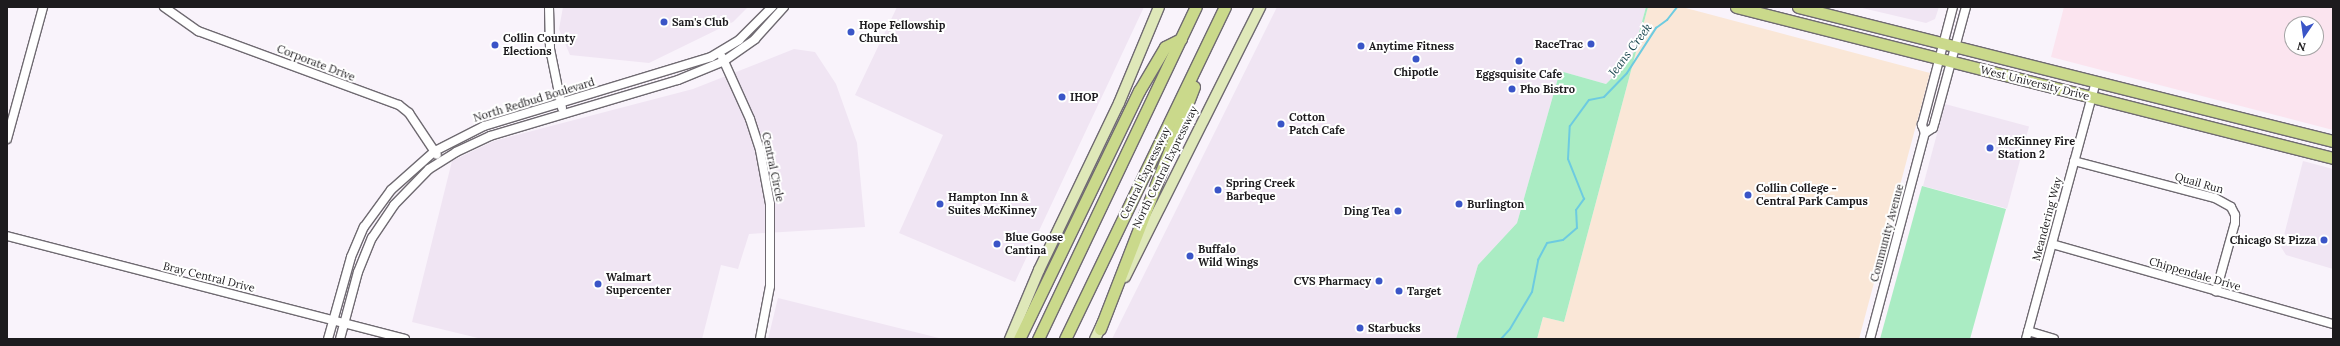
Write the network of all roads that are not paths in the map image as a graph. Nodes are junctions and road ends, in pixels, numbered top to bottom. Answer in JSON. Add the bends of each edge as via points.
{"nodes":[{"id":1,"x":43,"y":7,"type":"edge"},
{"id":2,"x":164,"y":7,"type":"edge"},
{"id":3,"x":549,"y":7,"type":"edge"},
{"id":4,"x":772,"y":7,"type":"edge"},
{"id":5,"x":784,"y":7,"type":"edge"},
{"id":6,"x":1159,"y":7,"type":"edge"},
{"id":7,"x":1196,"y":7,"type":"edge"},
{"id":8,"x":1224,"y":7,"type":"edge"},
{"id":9,"x":1260,"y":7,"type":"edge"},
{"id":10,"x":1736,"y":7,"type":"edge"},
{"id":11,"x":1798,"y":7,"type":"edge"},
{"id":12,"x":1953,"y":7,"type":"edge"},
{"id":13,"x":1966,"y":7,"type":"edge"},
{"id":14,"x":1181,"y":39,"type":"junction"},
{"id":15,"x":1944,"y":44,"type":"junction"},
{"id":16,"x":1957,"y":48,"type":"junction"},
{"id":17,"x":721,"y":53,"type":"junction"},
{"id":18,"x":1940,"y":58,"type":"junction"},
{"id":19,"x":724,"y":61,"type":"junction"},
{"id":20,"x":1952,"y":62,"type":"junction"},
{"id":21,"x":2096,"y":82,"type":"junction"},
{"id":22,"x":2092,"y":97,"type":"junction"},
{"id":23,"x":561,"y":103,"type":"junction"},
{"id":24,"x":564,"y":114,"type":"junction"},
{"id":25,"x":1925,"y":132,"type":"junction"},
{"id":26,"x":7,"y":139,"type":"edge"},
{"id":27,"x":2333,"y":142,"type":"edge"},
{"id":28,"x":435,"y":151,"type":"junction"},
{"id":29,"x":2333,"y":158,"type":"edge"},
{"id":30,"x":2074,"y":161,"type":"junction"},
{"id":31,"x":440,"y":162,"type":"junction"},
{"id":32,"x":7,"y":236,"type":"edge"},
{"id":33,"x":2052,"y":244,"type":"junction"},
{"id":34,"x":2216,"y":291,"type":"junction"},
{"id":35,"x":333,"y":321,"type":"junction"},
{"id":36,"x":344,"y":323,"type":"junction"},
{"id":37,"x":2333,"y":324,"type":"edge"},
{"id":38,"x":1098,"y":334,"type":"edge"},
{"id":39,"x":2027,"y":335,"type":"edge"},
{"id":40,"x":328,"y":339,"type":"edge"},
{"id":41,"x":340,"y":339,"type":"edge"},
{"id":42,"x":405,"y":339,"type":"edge"},
{"id":43,"x":760,"y":339,"type":"edge"},
{"id":44,"x":1010,"y":339,"type":"edge"},
{"id":45,"x":1019,"y":339,"type":"edge"},
{"id":46,"x":1038,"y":339,"type":"edge"},
{"id":47,"x":1066,"y":339,"type":"edge"},
{"id":48,"x":1870,"y":339,"type":"edge"},
{"id":49,"x":2054,"y":339,"type":"edge"}],
"edges":[{"from":1,"to":26,"type":"street"},
{"from":2,"to":28,"type":"street","name":"Corporate Drive","via":[[198,31],[399,105],[409,113]]},
{"from":3,"to":23,"type":"street","via":[[550,49]]},
{"from":4,"to":17,"type":"street","name":"North Redbud Boulevard","via":[[744,35]]},
{"from":5,"to":19,"type":"street","name":"North Redbud Boulevard","via":[[755,39]]},
{"from":6,"to":44,"type":"main road"},
{"from":7,"to":14,"type":"highway"},
{"from":8,"to":38,"type":"highway"},
{"from":8,"to":47,"type":"highway","name":"Central Expressway"},
{"from":9,"to":38,"type":"main road","name":"North Central Expressway"},
{"from":10,"to":18,"type":"highway","name":"West University Drive"},
{"from":11,"to":15,"type":"highway","name":"West University Drive"},
{"from":12,"to":15,"type":"street","name":"Community Avenue"},
{"from":13,"to":16,"type":"street","name":"Community Avenue"},
{"from":14,"to":45,"type":"highway","via":[[1165,47],[1139,91]]},
{"from":14,"to":46,"type":"highway"},
{"from":15,"to":16,"type":"highway","name":"West University Drive"},
{"from":15,"to":18,"type":"street","name":"Community Avenue"},
{"from":16,"to":20,"type":"street","name":"Community Avenue"},
{"from":16,"to":21,"type":"highway","name":"West University Drive"},
{"from":17,"to":19,"type":"street","name":"Central Circle"},
{"from":17,"to":23,"type":"street","name":"North Redbud Boulevard","via":[[680,69]]},
{"from":18,"to":20,"type":"highway","name":"West University Drive"},
{"from":18,"to":25,"type":"street","name":"Community Avenue","via":[[1922,125]]},
{"from":19,"to":24,"type":"street","name":"North Redbud Boulevard","via":[[678,80]]},
{"from":19,"to":43,"type":"street","name":"Central Circle","via":[[752,125],[770,204],[770,278]]},
{"from":20,"to":22,"type":"highway","name":"West University Drive"},
{"from":20,"to":25,"type":"street","name":"Community Avenue","via":[[1933,128]]},
{"from":21,"to":22,"type":"street","name":"Meandering Way"},
{"from":21,"to":27,"type":"highway","name":"West University Drive"},
{"from":22,"to":29,"type":"highway","name":"West University Drive"},
{"from":22,"to":30,"type":"street","name":"Meandering Way"},
{"from":23,"to":24,"type":"street"},
{"from":23,"to":28,"type":"street","name":"North Redbud Boulevard","via":[[484,126]]},
{"from":24,"to":31,"type":"street","name":"North Redbud Boulevard","via":[[490,136]]},
{"from":25,"to":48,"type":"street","name":"Community Avenue"},
{"from":28,"to":31,"type":"street","name":"Corporate Drive"},
{"from":28,"to":35,"type":"street","name":"North Redbud Boulevard","via":[[391,190],[368,221],[351,257]]},
{"from":30,"to":33,"type":"street","name":"Meandering Way"},
{"from":30,"to":34,"type":"street","name":"Quail Run","via":[[2215,198],[2231,207],[2235,223]]},
{"from":31,"to":36,"type":"street","name":"North Redbud Boulevard","via":[[411,186],[381,223],[358,272]]},
{"from":32,"to":35,"type":"street","name":"Bray Central Drive"},
{"from":33,"to":34,"type":"street","name":"Chippendale Drive"},
{"from":33,"to":39,"type":"street","name":"Meandering Way"},
{"from":34,"to":37,"type":"street","name":"Chippendale Drive"},
{"from":35,"to":36,"type":"street","name":"Bray Central Drive"},
{"from":35,"to":40,"type":"street","name":"North Redbud Boulevard"},
{"from":36,"to":41,"type":"street","name":"North Redbud Boulevard"},
{"from":36,"to":42,"type":"street","name":"Bray Central Drive"},
{"from":39,"to":49,"type":"street"}]}
